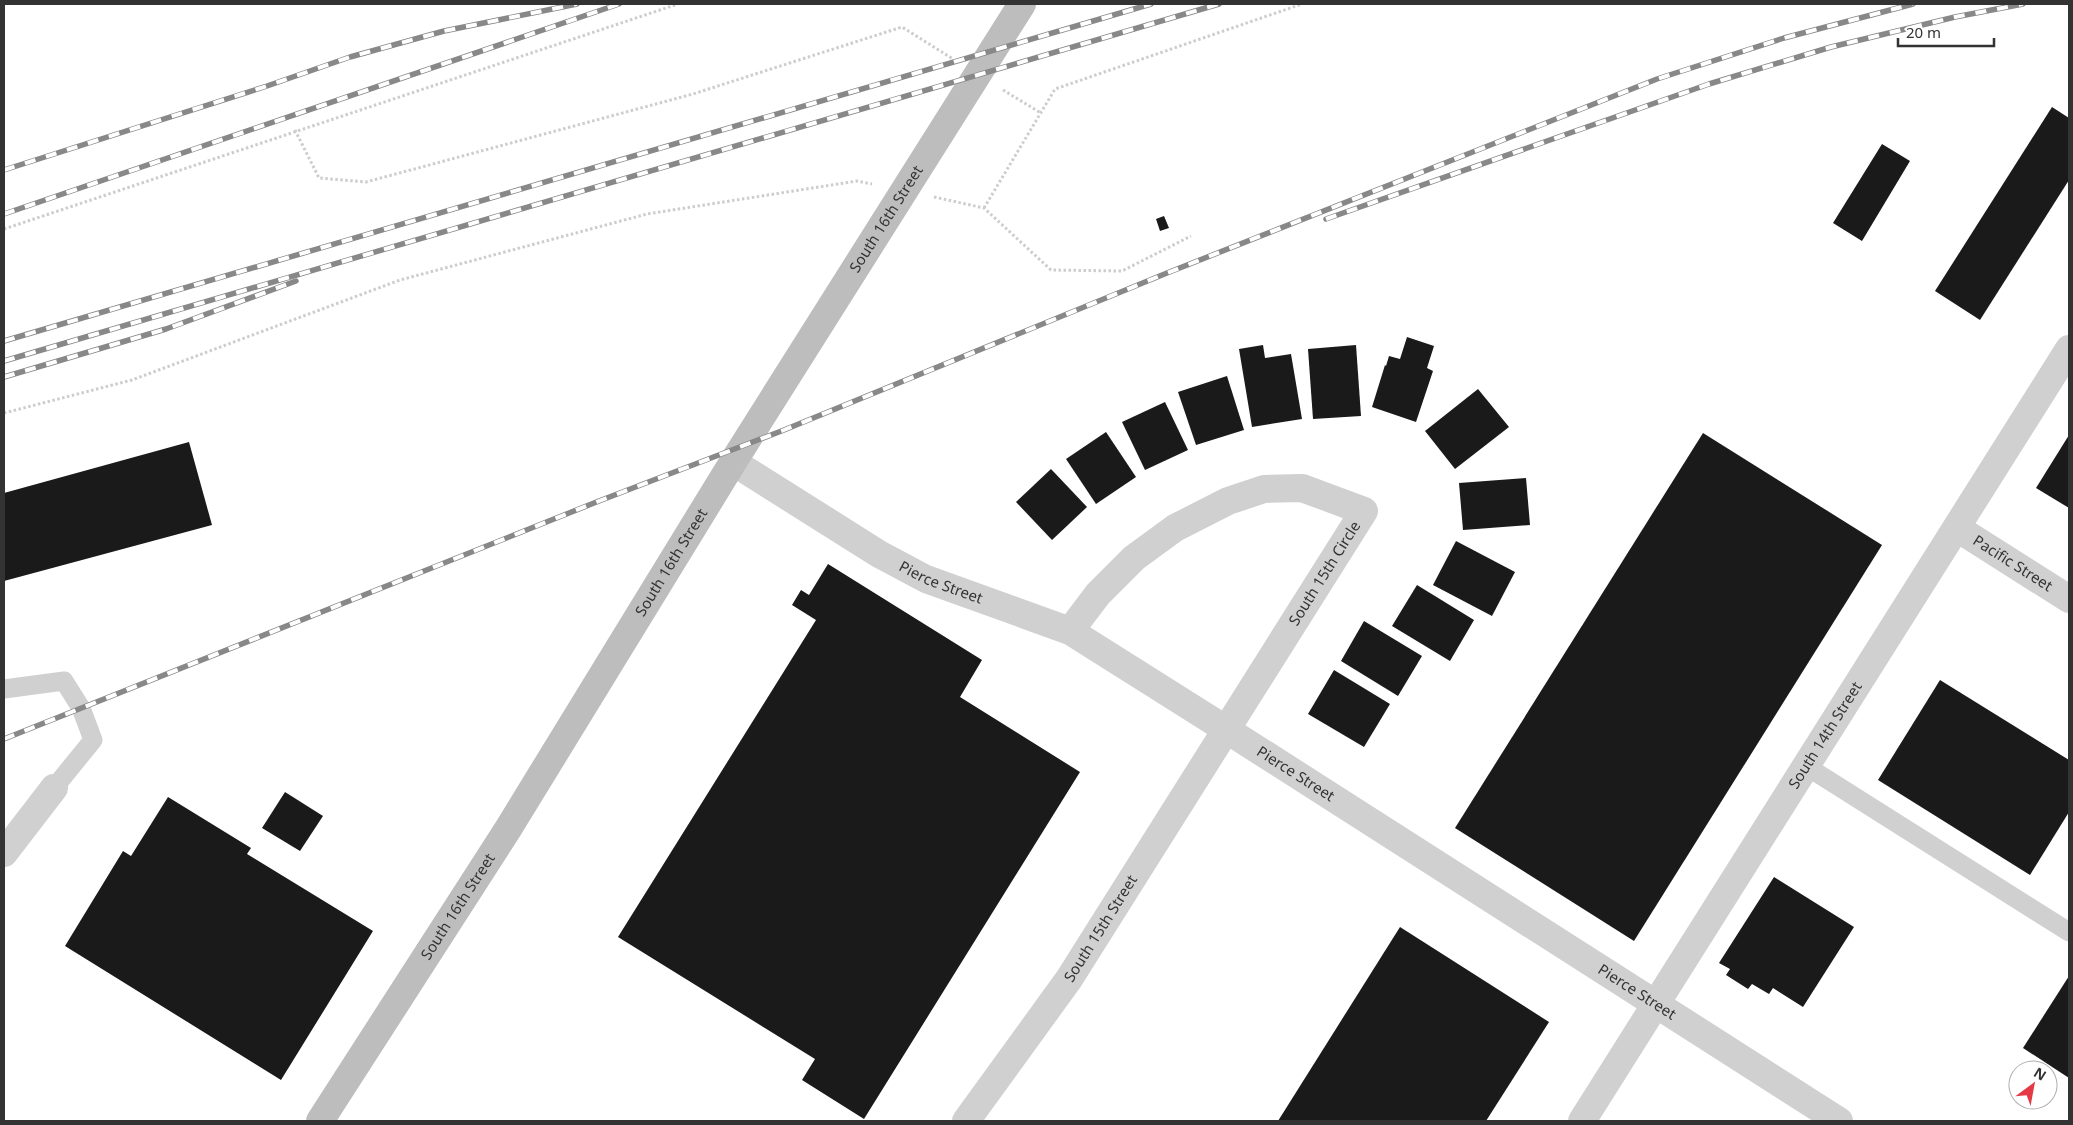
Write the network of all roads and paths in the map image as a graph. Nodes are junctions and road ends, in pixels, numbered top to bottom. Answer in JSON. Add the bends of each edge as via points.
{"nodes":[{"id":1,"x":678,"y":4,"type":"edge"},
{"id":2,"x":1022,"y":4,"type":"edge"},
{"id":3,"x":1302,"y":4,"type":"edge"},
{"id":4,"x":957,"y":61,"type":"dead end"},
{"id":5,"x":1002,"y":89,"type":"dead end"},
{"id":6,"x":1041,"y":113,"type":"junction"},
{"id":7,"x":295,"y":130,"type":"junction"},
{"id":8,"x":876,"y":185,"type":"dead end"},
{"id":9,"x":925,"y":196,"type":"dead end"},
{"id":10,"x":984,"y":208,"type":"junction"},
{"id":11,"x":4,"y":229,"type":"edge"},
{"id":12,"x":1191,"y":236,"type":"dead end"},
{"id":13,"x":2069,"y":348,"type":"edge"},
{"id":14,"x":4,"y":413,"type":"edge"},
{"id":15,"x":733,"y":462,"type":"junction"},
{"id":16,"x":1957,"y":528,"type":"junction"},
{"id":17,"x":2069,"y":599,"type":"edge"},
{"id":18,"x":1070,"y":631,"type":"junction"},
{"id":19,"x":4,"y":689,"type":"edge"},
{"id":20,"x":1228,"y":730,"type":"junction"},
{"id":21,"x":1806,"y":766,"type":"junction"},
{"id":22,"x":54,"y":788,"type":"joint"},
{"id":23,"x":4,"y":853,"type":"edge"},
{"id":24,"x":2069,"y":932,"type":"edge"},
{"id":25,"x":1656,"y":1004,"type":"junction"},
{"id":26,"x":320,"y":1121,"type":"edge"},
{"id":27,"x":966,"y":1121,"type":"edge"},
{"id":28,"x":1582,"y":1121,"type":"edge"},
{"id":29,"x":1839,"y":1121,"type":"edge"}],
"edges":[{"from":1,"to":7,"type":"path"},
{"from":2,"to":15,"type":"street","name":"South 16th Street"},
{"from":3,"to":6,"type":"path","via":[[1056,89]]},
{"from":4,"to":7,"type":"path","via":[[902,27],[693,94],[366,182],[318,178]]},
{"from":5,"to":6,"type":"path"},
{"from":6,"to":10,"type":"path"},
{"from":7,"to":11,"type":"path"},
{"from":8,"to":14,"type":"path","via":[[857,181],[647,214],[400,280],[132,380]]},
{"from":9,"to":10,"type":"path"},
{"from":10,"to":12,"type":"path","via":[[1051,270],[1122,271]]},
{"from":13,"to":16,"type":"street","name":"South 14th Street"},
{"from":15,"to":18,"type":"street","name":"Pierce Street","via":[[879,554],[926,579]]},
{"from":15,"to":26,"type":"street","name":"South 16th Street","via":[[508,829]]},
{"from":16,"to":17,"type":"street","name":"Pacific Street"},
{"from":16,"to":21,"type":"street","name":"South 14th Street"},
{"from":18,"to":20,"type":"street","name":"Pierce Street"},
{"from":18,"to":20,"type":"street","name":"South 15th Circle","via":[[1098,594],[1134,558],[1175,528],[1228,501],[1264,489],[1302,488],[1364,511]]},
{"from":19,"to":22,"type":"lane","via":[[64,681],[81,708],[93,740]]},
{"from":20,"to":25,"type":"street","name":"Pierce Street"},
{"from":20,"to":27,"type":"street","name":"South 15th Street","via":[[1069,979]]},
{"from":21,"to":24,"type":"lane"},
{"from":21,"to":25,"type":"street","name":"South 14th Street"},
{"from":22,"to":23,"type":"street"},
{"from":25,"to":28,"type":"street","name":"South 14th Street"},
{"from":25,"to":29,"type":"street","name":"Pierce Street"}]}
